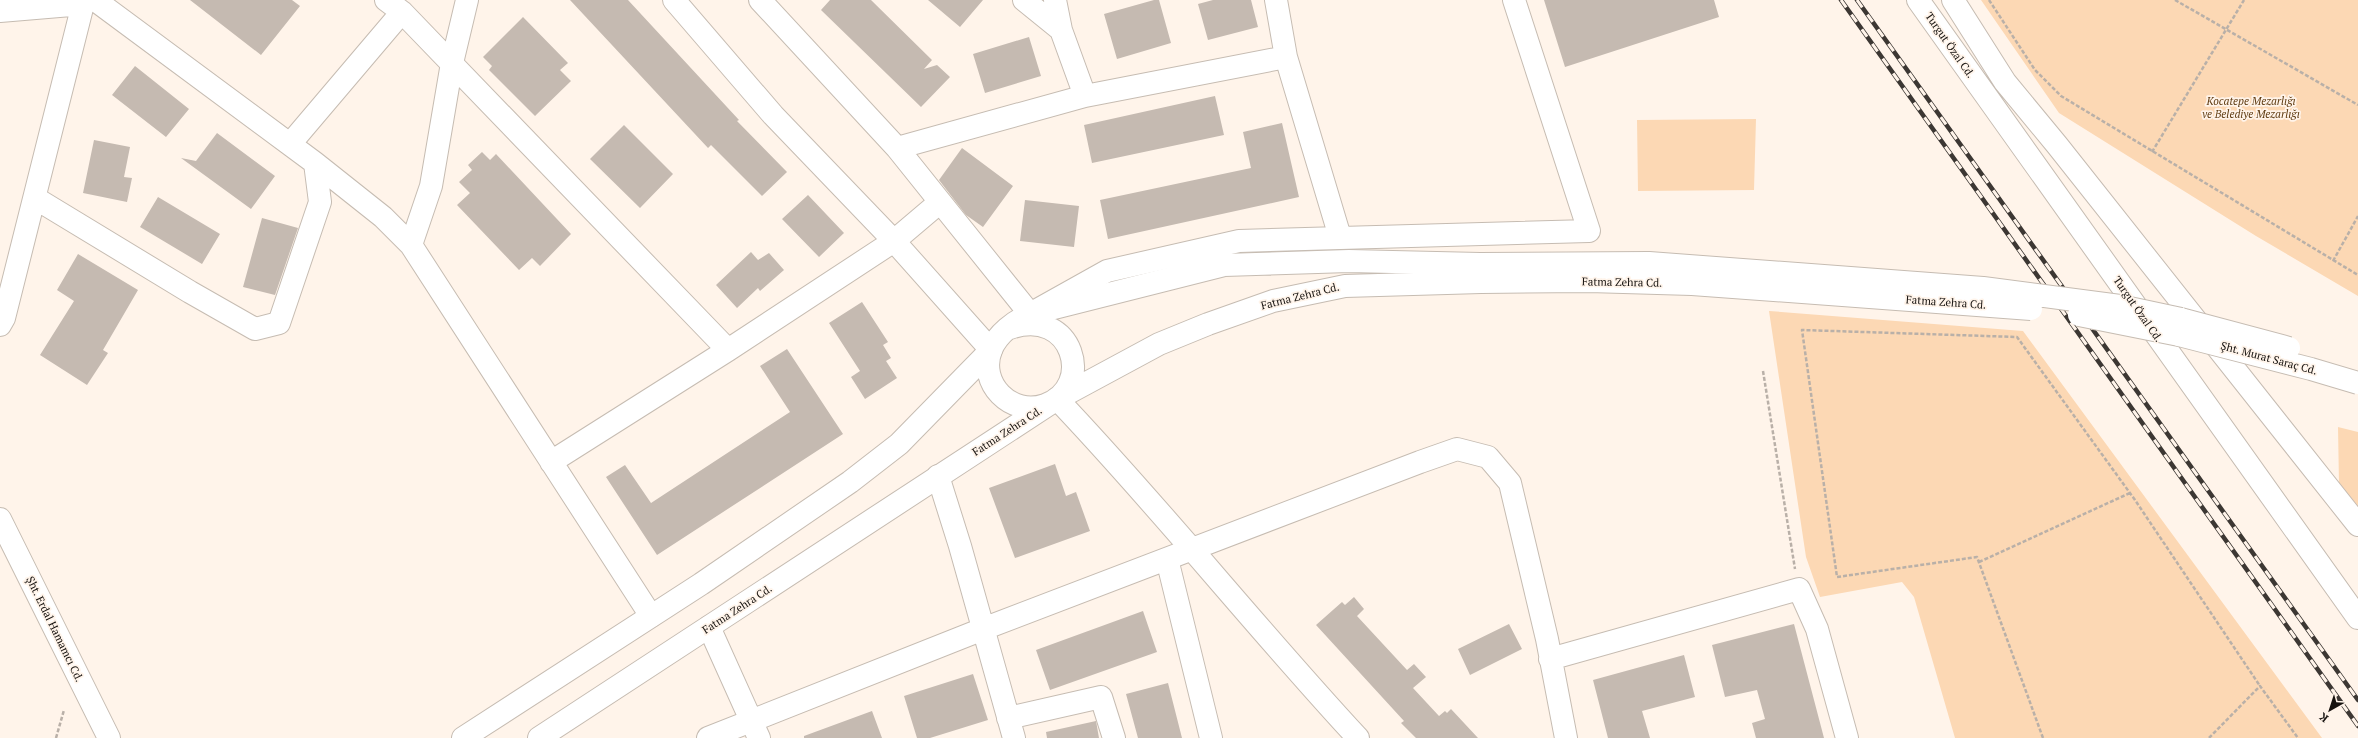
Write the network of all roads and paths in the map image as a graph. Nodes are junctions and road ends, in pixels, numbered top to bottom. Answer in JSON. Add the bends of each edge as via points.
{"nodes":[{"id":1,"x":467,"y":0,"type":"edge"},
{"id":2,"x":674,"y":0,"type":"edge"},
{"id":3,"x":760,"y":0,"type":"edge"},
{"id":4,"x":1024,"y":0,"type":"edge"},
{"id":5,"x":1056,"y":0,"type":"edge"},
{"id":6,"x":1276,"y":0,"type":"edge"},
{"id":7,"x":1514,"y":0,"type":"edge"},
{"id":8,"x":1918,"y":0,"type":"edge"},
{"id":9,"x":1953,"y":0,"type":"edge"},
{"id":10,"x":1989,"y":0,"type":"edge"},
{"id":11,"x":2175,"y":0,"type":"edge"},
{"id":12,"x":2244,"y":0,"type":"edge"},
{"id":13,"x":88,"y":1,"type":"edge"},
{"id":14,"x":394,"y":6,"type":"edge"},
{"id":15,"x":0,"y":11,"type":"edge"},
{"id":16,"x":1060,"y":30,"type":"junction"},
{"id":17,"x":2226,"y":30,"type":"junction"},
{"id":18,"x":1286,"y":57,"type":"junction"},
{"id":19,"x":452,"y":63,"type":"junction"},
{"id":20,"x":1085,"y":96,"type":"junction"},
{"id":21,"x":2358,"y":105,"type":"edge"},
{"id":22,"x":290,"y":144,"type":"junction"},
{"id":23,"x":897,"y":148,"type":"junction"},
{"id":24,"x":2152,"y":152,"type":"junction"},
{"id":25,"x":315,"y":163,"type":"junction"},
{"id":26,"x":35,"y":198,"type":"junction"},
{"id":27,"x":940,"y":202,"type":"junction"},
{"id":28,"x":2358,"y":216,"type":"edge"},
{"id":29,"x":1340,"y":238,"type":"junction"},
{"id":30,"x":894,"y":241,"type":"junction"},
{"id":31,"x":411,"y":245,"type":"junction"},
{"id":32,"x":2332,"y":261,"type":"junction"},
{"id":33,"x":1481,"y":273,"type":"junction"},
{"id":34,"x":2358,"y":275,"type":"edge"},
{"id":35,"x":1030,"y":314,"type":"junction"},
{"id":36,"x":0,"y":325,"type":"edge"},
{"id":37,"x":2180,"y":327,"type":"junction"},
{"id":38,"x":1010,"y":328,"type":"junction"},
{"id":39,"x":728,"y":350,"type":"junction"},
{"id":40,"x":991,"y":350,"type":"junction"},
{"id":41,"x":2358,"y":367,"type":"edge"},
{"id":42,"x":1763,"y":371,"type":"dead end"},
{"id":43,"x":2358,"y":383,"type":"edge"},
{"id":44,"x":1057,"y":399,"type":"junction"},
{"id":45,"x":551,"y":462,"type":"junction"},
{"id":46,"x":938,"y":476,"type":"junction"},
{"id":47,"x":2130,"y":493,"type":"junction"},
{"id":48,"x":0,"y":519,"type":"edge"},
{"id":49,"x":2358,"y":525,"type":"edge"},
{"id":50,"x":1191,"y":550,"type":"junction"},
{"id":51,"x":1167,"y":559,"type":"junction"},
{"id":52,"x":1980,"y":562,"type":"junction"},
{"id":53,"x":1799,"y":589,"type":"junction"},
{"id":54,"x":651,"y":616,"type":"junction"},
{"id":55,"x":2358,"y":618,"type":"edge"},
{"id":56,"x":709,"y":628,"type":"junction"},
{"id":57,"x":983,"y":629,"type":"junction"},
{"id":58,"x":1550,"y":659,"type":"junction"},
{"id":59,"x":2260,"y":686,"type":"junction"},
{"id":60,"x":64,"y":710,"type":"dead end"},
{"id":61,"x":1011,"y":728,"type":"edge"},
{"id":62,"x":755,"y":729,"type":"edge"},
{"id":63,"x":56,"y":738,"type":"edge"},
{"id":64,"x":109,"y":738,"type":"edge"},
{"id":65,"x":463,"y":738,"type":"edge"},
{"id":66,"x":539,"y":738,"type":"edge"},
{"id":67,"x":708,"y":738,"type":"edge"},
{"id":68,"x":1114,"y":738,"type":"edge"},
{"id":69,"x":1211,"y":738,"type":"edge"},
{"id":70,"x":1358,"y":738,"type":"edge"},
{"id":71,"x":1566,"y":738,"type":"edge"},
{"id":72,"x":1847,"y":738,"type":"edge"},
{"id":73,"x":2043,"y":738,"type":"edge"},
{"id":74,"x":2209,"y":738,"type":"edge"},
{"id":75,"x":2298,"y":738,"type":"edge"}],
"edges":[{"from":1,"to":19,"type":"street"},
{"from":2,"to":30,"type":"street","via":[[774,115]]},
{"from":3,"to":23,"type":"street"},
{"from":4,"to":16,"type":"street"},
{"from":5,"to":16,"type":"street"},
{"from":6,"to":18,"type":"street"},
{"from":7,"to":29,"type":"street","via":[[1589,231]]},
{"from":8,"to":55,"type":"street","name":"Turgut Özal Cd."},
{"from":9,"to":49,"type":"street","via":[[2005,82],[2058,145]]},
{"from":10,"to":24,"type":"path","via":[[2035,70],[2061,96]]},
{"from":11,"to":17,"type":"path"},
{"from":12,"to":17,"type":"path"},
{"from":13,"to":15,"type":"street"},
{"from":13,"to":22,"type":"street"},
{"from":13,"to":26,"type":"street"},
{"from":14,"to":19,"type":"street"},
{"from":14,"to":22,"type":"street"},
{"from":16,"to":20,"type":"street"},
{"from":17,"to":21,"type":"path"},
{"from":17,"to":24,"type":"path"},
{"from":18,"to":20,"type":"street"},
{"from":18,"to":29,"type":"street"},
{"from":19,"to":31,"type":"street","via":[[431,186]]},
{"from":19,"to":39,"type":"street"},
{"from":20,"to":23,"type":"street"},
{"from":22,"to":25,"type":"street"},
{"from":23,"to":27,"type":"street"},
{"from":24,"to":32,"type":"path"},
{"from":25,"to":26,"type":"street","via":[[320,202],[279,324],[255,329]]},
{"from":25,"to":31,"type":"street","via":[[383,217]]},
{"from":26,"to":36,"type":"street"},
{"from":27,"to":30,"type":"street"},
{"from":27,"to":35,"type":"street"},
{"from":28,"to":32,"type":"path"},
{"from":29,"to":35,"type":"street","via":[[1239,241],[1107,271]]},
{"from":30,"to":39,"type":"street"},
{"from":30,"to":40,"type":"street"},
{"from":31,"to":45,"type":"street"},
{"from":32,"to":34,"type":"path"},
{"from":33,"to":35,"type":"street","name":"Fatma Zehra Cd.","via":[[1348,261],[1224,265]]},
{"from":33,"to":37,"type":"street","name":"Fatma Zehra Cd.","bridge":true,"via":[[1589,281],[1692,284],[2005,306]]},
{"from":33,"to":44,"type":"street","name":"Fatma Zehra Cd.","via":[[1345,286],[1273,301],[1159,344]]},
{"from":35,"to":38,"type":"street","name":"Fatma Zehra Cd.","via":[[1016,320]]},
{"from":37,"to":41,"type":"street","name":"Şht. Murat Saraç Cd.","bridge":true},
{"from":37,"to":43,"type":"street","name":"Şht. Murat Saraç Cd.","bridge":true},
{"from":38,"to":40,"type":"street","via":[[1002,334]]},
{"from":38,"to":44,"type":"street","via":[[1037,323],[1061,336],[1069,348],[1073,362],[1072,376]]},
{"from":39,"to":45,"type":"street"},
{"from":40,"to":44,"type":"street","via":[[988,364],[990,378],[1005,400],[1031,408]]},
{"from":40,"to":54,"type":"street","via":[[899,444],[850,482]]},
{"from":42,"to":53,"type":"path"},
{"from":44,"to":46,"type":"street","name":"Fatma Zehra Cd."},
{"from":44,"to":50,"type":"street"},
{"from":45,"to":54,"type":"street"},
{"from":46,"to":56,"type":"street","name":"Fatma Zehra Cd."},
{"from":46,"to":57,"type":"street"},
{"from":47,"to":52,"type":"path"},
{"from":47,"to":52,"type":"path","via":[[2017,337],[1802,330],[1837,577],[1977,557]]},
{"from":47,"to":59,"type":"path"},
{"from":48,"to":64,"type":"street","name":"Şht. Erdal Hamamcı Cd."},
{"from":50,"to":51,"type":"street"},
{"from":50,"to":58,"type":"street","via":[[1457,449],[1488,457],[1510,482]]},
{"from":50,"to":70,"type":"street"},
{"from":51,"to":57,"type":"street"},
{"from":51,"to":69,"type":"street"},
{"from":52,"to":73,"type":"path"},
{"from":53,"to":58,"type":"street"},
{"from":53,"to":72,"type":"street","via":[[1817,629]]},
{"from":54,"to":65,"type":"street"},
{"from":56,"to":62,"type":"street"},
{"from":56,"to":66,"type":"street","name":"Fatma Zehra Cd."},
{"from":57,"to":61,"type":"street"},
{"from":57,"to":62,"type":"street"},
{"from":58,"to":71,"type":"street"},
{"from":59,"to":74,"type":"path"},
{"from":59,"to":75,"type":"path"},
{"from":60,"to":63,"type":"path"},
{"from":61,"to":68,"type":"street","via":[[1101,697]]},
{"from":62,"to":67,"type":"street"}]}
